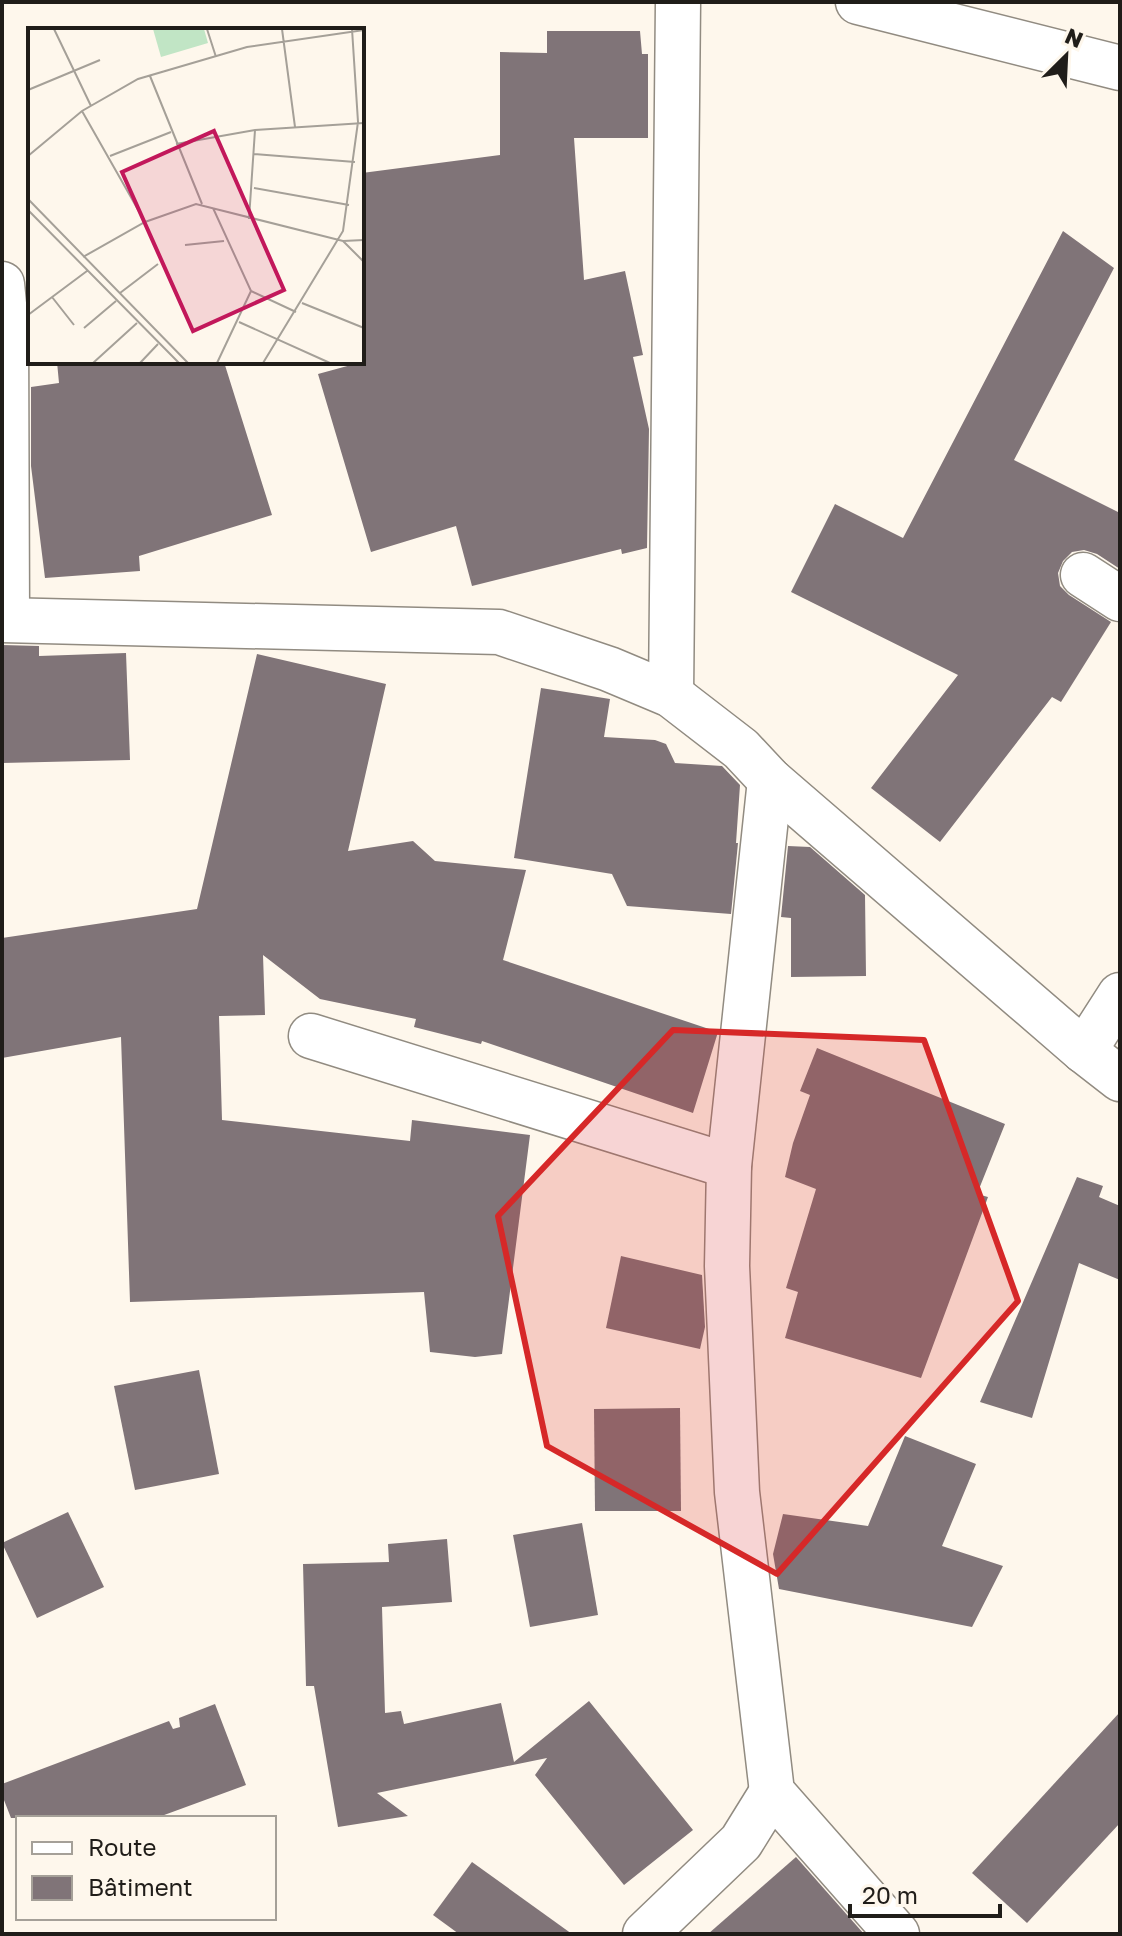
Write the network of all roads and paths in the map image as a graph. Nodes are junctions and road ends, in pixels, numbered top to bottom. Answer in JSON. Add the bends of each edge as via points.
{"nodes":[{"id":1,"x":678,"y":2,"type":"edge"},
{"id":2,"x":858,"y":2,"type":"edge"},
{"id":3,"x":1120,"y":68,"type":"edge"},
{"id":4,"x":2,"y":284,"type":"edge"},
{"id":5,"x":1083,"y":575,"type":"dead end"},
{"id":6,"x":1120,"y":599,"type":"edge"},
{"id":7,"x":5,"y":620,"type":"edge"},
{"id":8,"x":671,"y":695,"type":"junction"},
{"id":9,"x":770,"y":780,"type":"junction"},
{"id":10,"x":1120,"y":995,"type":"edge"},
{"id":11,"x":311,"y":1036,"type":"dead end"},
{"id":12,"x":1084,"y":1051,"type":"junction"},
{"id":13,"x":1120,"y":1079,"type":"edge"},
{"id":14,"x":729,"y":1166,"type":"junction"},
{"id":15,"x":772,"y":1792,"type":"junction"},
{"id":16,"x":645,"y":1934,"type":"edge"},
{"id":17,"x":897,"y":1934,"type":"edge"}],
"edges":[{"from":1,"to":8,"type":"street"},
{"from":2,"to":3,"type":"street"},
{"from":4,"to":7,"type":"street"},
{"from":5,"to":6,"type":"street"},
{"from":7,"to":8,"type":"street","via":[[499,632]]},
{"from":8,"to":9,"type":"street","via":[[741,749]]},
{"from":9,"to":12,"type":"street"},
{"from":9,"to":14,"type":"street"},
{"from":10,"to":12,"type":"street"},
{"from":11,"to":14,"type":"street"},
{"from":12,"to":13,"type":"street"},
{"from":14,"to":15,"type":"street","via":[[727,1266],[737,1492]]},
{"from":15,"to":16,"type":"street","via":[[741,1842]]},
{"from":15,"to":17,"type":"street"}]}
